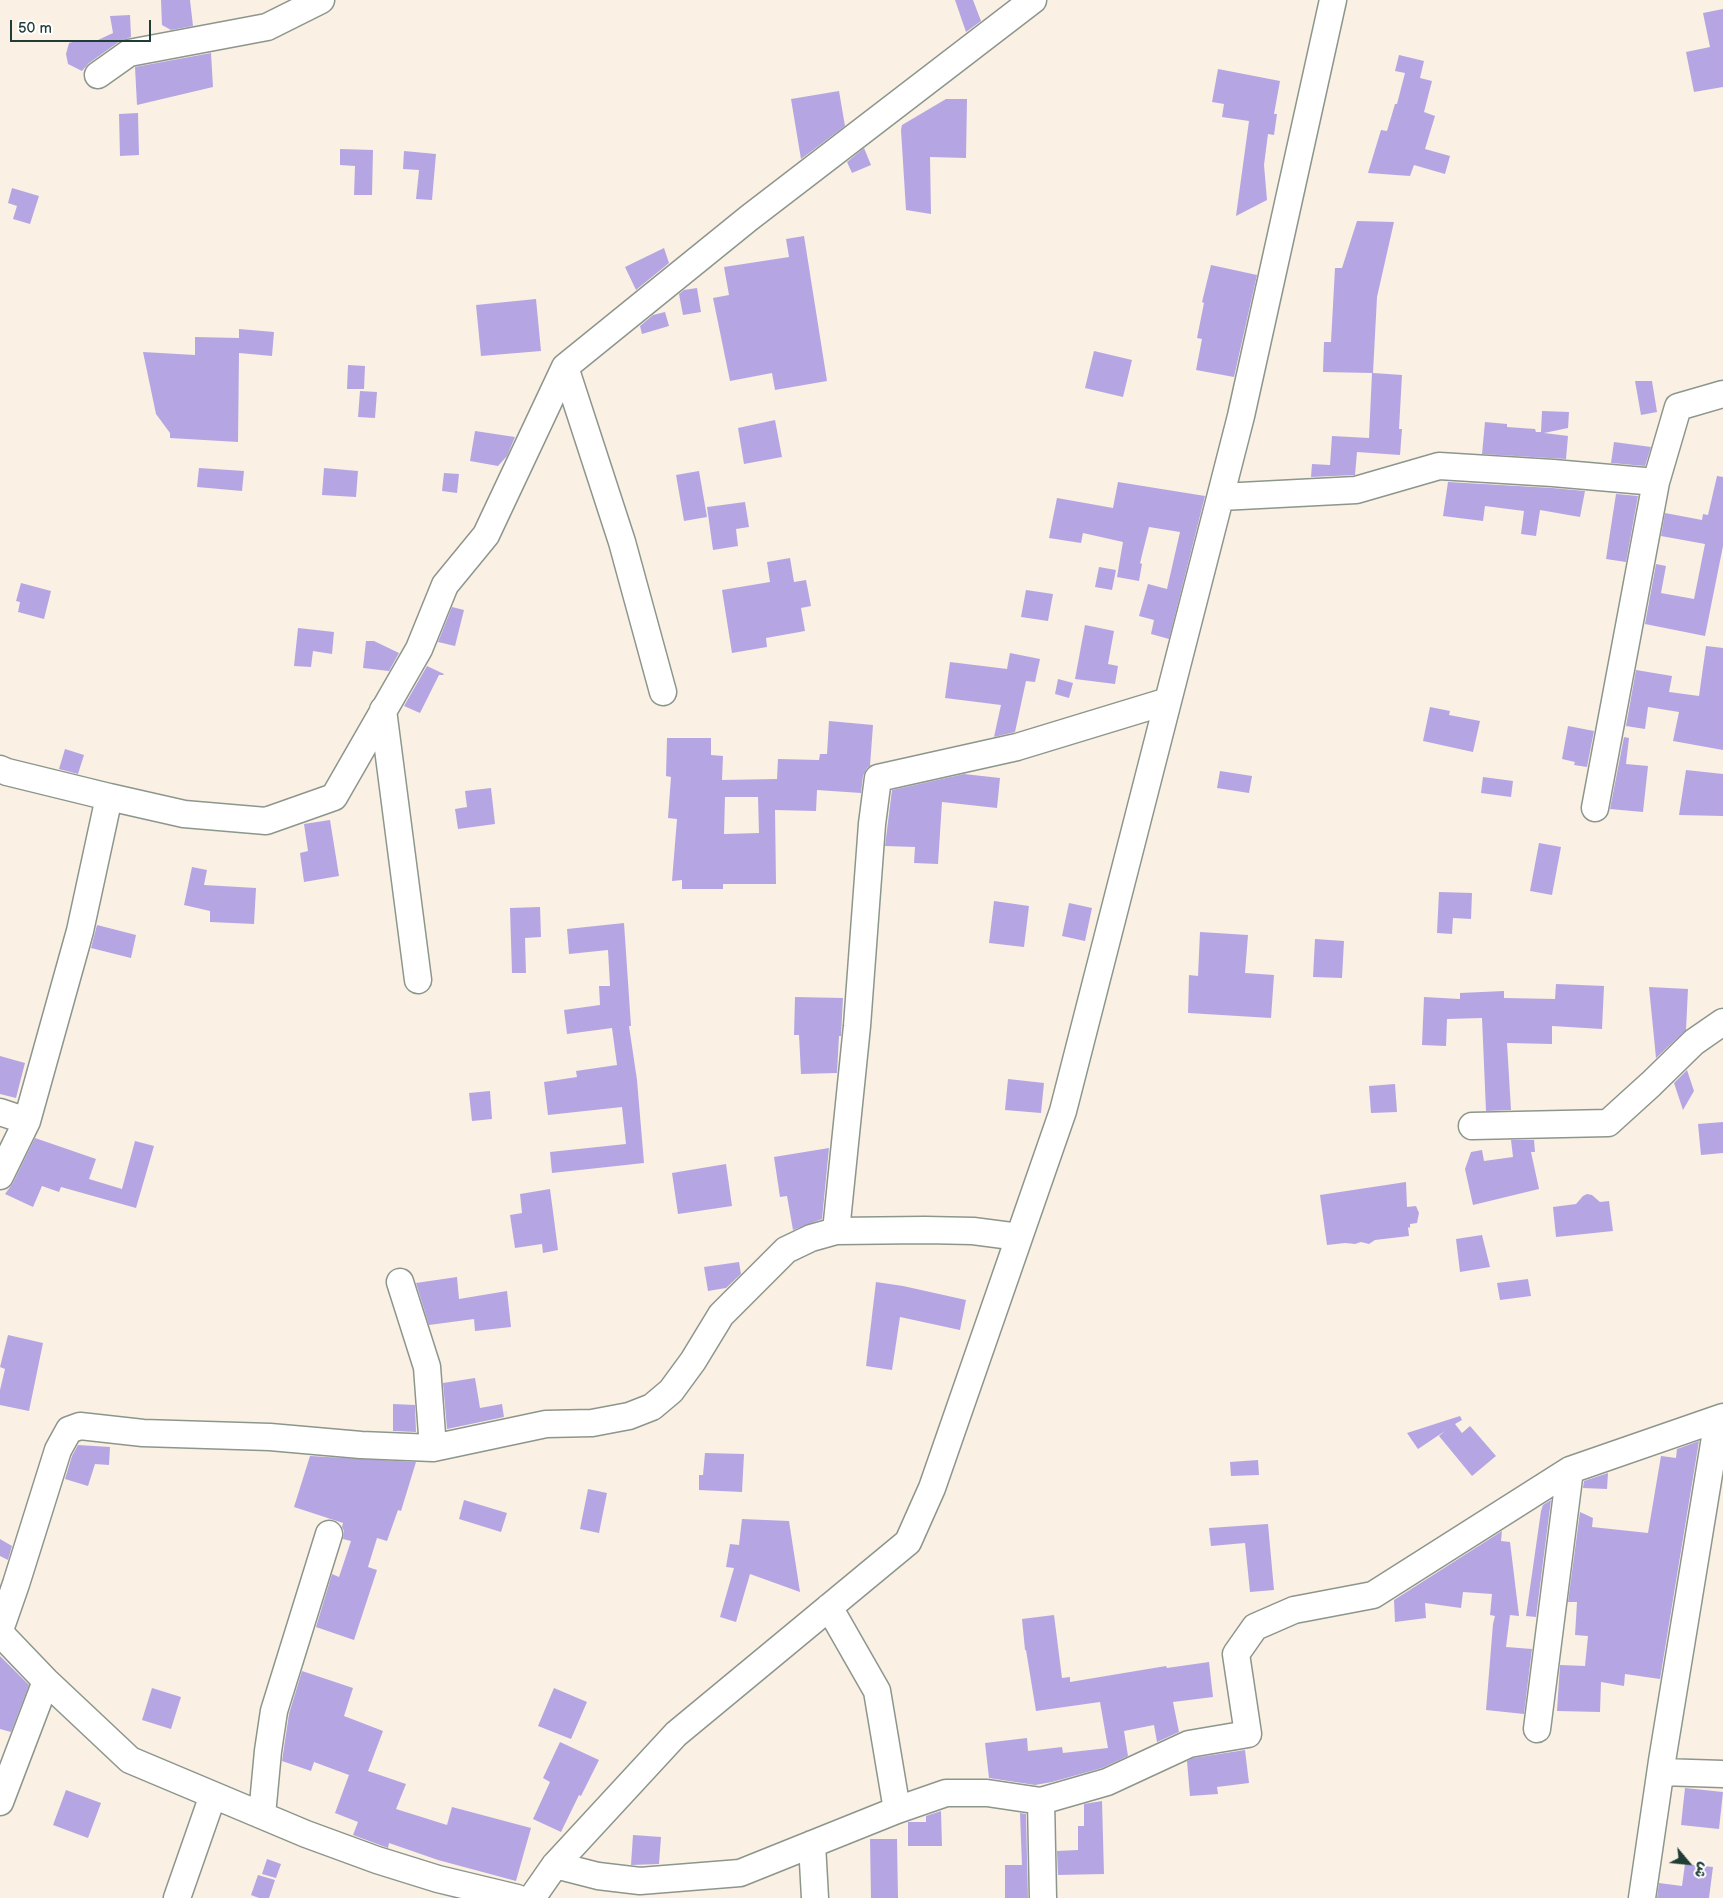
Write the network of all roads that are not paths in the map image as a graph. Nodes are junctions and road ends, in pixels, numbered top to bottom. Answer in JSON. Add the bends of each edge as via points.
{"nodes":[{"id":1,"x":321,"y":0,"type":"edge"},
{"id":2,"x":1033,"y":0,"type":"edge"},
{"id":3,"x":1334,"y":0,"type":"edge"},
{"id":4,"x":98,"y":75,"type":"dead end"},
{"id":5,"x":565,"y":367,"type":"junction"},
{"id":6,"x":1723,"y":394,"type":"edge"},
{"id":7,"x":1656,"y":482,"type":"junction"},
{"id":8,"x":1221,"y":497,"type":"junction"},
{"id":9,"x":663,"y":692,"type":"dead end"},
{"id":10,"x":1168,"y":701,"type":"junction"},
{"id":11,"x":383,"y":710,"type":"junction"},
{"id":12,"x":0,"y":769,"type":"edge"},
{"id":13,"x":108,"y":797,"type":"junction"},
{"id":14,"x":1595,"y":808,"type":"dead end"},
{"id":15,"x":418,"y":980,"type":"dead end"},
{"id":16,"x":1723,"y":1022,"type":"edge"},
{"id":17,"x":0,"y":1112,"type":"edge"},
{"id":18,"x":26,"y":1121,"type":"junction"},
{"id":19,"x":1472,"y":1126,"type":"dead end"},
{"id":20,"x":0,"y":1176,"type":"edge"},
{"id":21,"x":836,"y":1231,"type":"junction"},
{"id":22,"x":1019,"y":1237,"type":"junction"},
{"id":23,"x":400,"y":1282,"type":"dead end"},
{"id":24,"x":1721,"y":1418,"type":"edge"},
{"id":25,"x":433,"y":1448,"type":"junction"},
{"id":26,"x":1570,"y":1470,"type":"junction"},
{"id":27,"x":329,"y":1534,"type":"dead end"},
{"id":28,"x":829,"y":1607,"type":"junction"},
{"id":29,"x":0,"y":1631,"type":"edge"},
{"id":30,"x":46,"y":1681,"type":"junction"},
{"id":31,"x":1537,"y":1730,"type":"dead end"},
{"id":32,"x":1661,"y":1772,"type":"junction"},
{"id":33,"x":1723,"y":1774,"type":"edge"},
{"id":34,"x":213,"y":1795,"type":"junction"},
{"id":35,"x":1041,"y":1801,"type":"junction"},
{"id":36,"x":0,"y":1802,"type":"edge"},
{"id":37,"x":897,"y":1810,"type":"junction"},
{"id":38,"x":262,"y":1815,"type":"junction"},
{"id":39,"x":812,"y":1844,"type":"junction"},
{"id":40,"x":556,"y":1865,"type":"junction"},
{"id":41,"x":640,"y":1889,"type":"edge"},
{"id":42,"x":177,"y":1898,"type":"edge"},
{"id":43,"x":517,"y":1898,"type":"edge"},
{"id":44,"x":532,"y":1898,"type":"edge"},
{"id":45,"x":815,"y":1898,"type":"edge"},
{"id":46,"x":1043,"y":1898,"type":"edge"},
{"id":47,"x":1642,"y":1898,"type":"edge"}],
"edges":[{"from":1,"to":4,"type":"street","via":[[267,27],[129,53]]},
{"from":2,"to":5,"type":"street","via":[[749,218]]},
{"from":3,"to":8,"type":"street"},
{"from":5,"to":9,"type":"street","via":[[622,542]]},
{"from":5,"to":11,"type":"street","via":[[486,535],[445,585],[419,648]]},
{"from":6,"to":7,"type":"street","via":[[1678,407]]},
{"from":7,"to":8,"type":"street","via":[[1439,466],[1356,490]]},
{"from":7,"to":14,"type":"street"},
{"from":8,"to":10,"type":"street"},
{"from":10,"to":21,"type":"street","via":[[1017,747],[878,778],[858,1026]]},
{"from":10,"to":22,"type":"street","via":[[1063,1111]]},
{"from":11,"to":13,"type":"street","via":[[334,797],[266,821],[184,814]]},
{"from":11,"to":15,"type":"street"},
{"from":12,"to":13,"type":"street"},
{"from":13,"to":18,"type":"street","via":[[80,931]]},
{"from":16,"to":19,"type":"street","via":[[1694,1042],[1608,1123]]},
{"from":17,"to":18,"type":"street"},
{"from":18,"to":20,"type":"street"},
{"from":21,"to":22,"type":"street","via":[[964,1231]]},
{"from":21,"to":25,"type":"street","via":[[786,1250],[721,1315],[671,1391],[652,1407],[620,1418],[546,1424]]},
{"from":22,"to":28,"type":"street","via":[[932,1488],[908,1542]]},
{"from":23,"to":25,"type":"street","via":[[427,1367]]},
{"from":24,"to":26,"type":"street"},
{"from":24,"to":32,"type":"street"},
{"from":25,"to":29,"type":"street","via":[[361,1446],[270,1437],[143,1433],[80,1426],[69,1430],[58,1450]]},
{"from":26,"to":31,"type":"street"},
{"from":26,"to":35,"type":"street","via":[[1373,1596],[1294,1610],[1255,1627],[1236,1654],[1248,1734],[1189,1744],[1107,1782]]},
{"from":27,"to":38,"type":"street","via":[[274,1710]]},
{"from":28,"to":37,"type":"street","via":[[877,1691]]},
{"from":28,"to":40,"type":"street","via":[[676,1734]]},
{"from":29,"to":30,"type":"street"},
{"from":30,"to":34,"type":"street","via":[[130,1760]]},
{"from":30,"to":36,"type":"street"},
{"from":32,"to":33,"type":"street"},
{"from":32,"to":47,"type":"street"},
{"from":34,"to":38,"type":"street"},
{"from":34,"to":42,"type":"street"},
{"from":35,"to":37,"type":"street","via":[[987,1793],[946,1793]]},
{"from":35,"to":46,"type":"street"},
{"from":37,"to":39,"type":"street"},
{"from":38,"to":43,"type":"street","via":[[306,1834],[438,1879]]},
{"from":39,"to":41,"type":"street","via":[[740,1873]]},
{"from":39,"to":45,"type":"street"},
{"from":40,"to":41,"type":"street"},
{"from":40,"to":44,"type":"street"}]}
